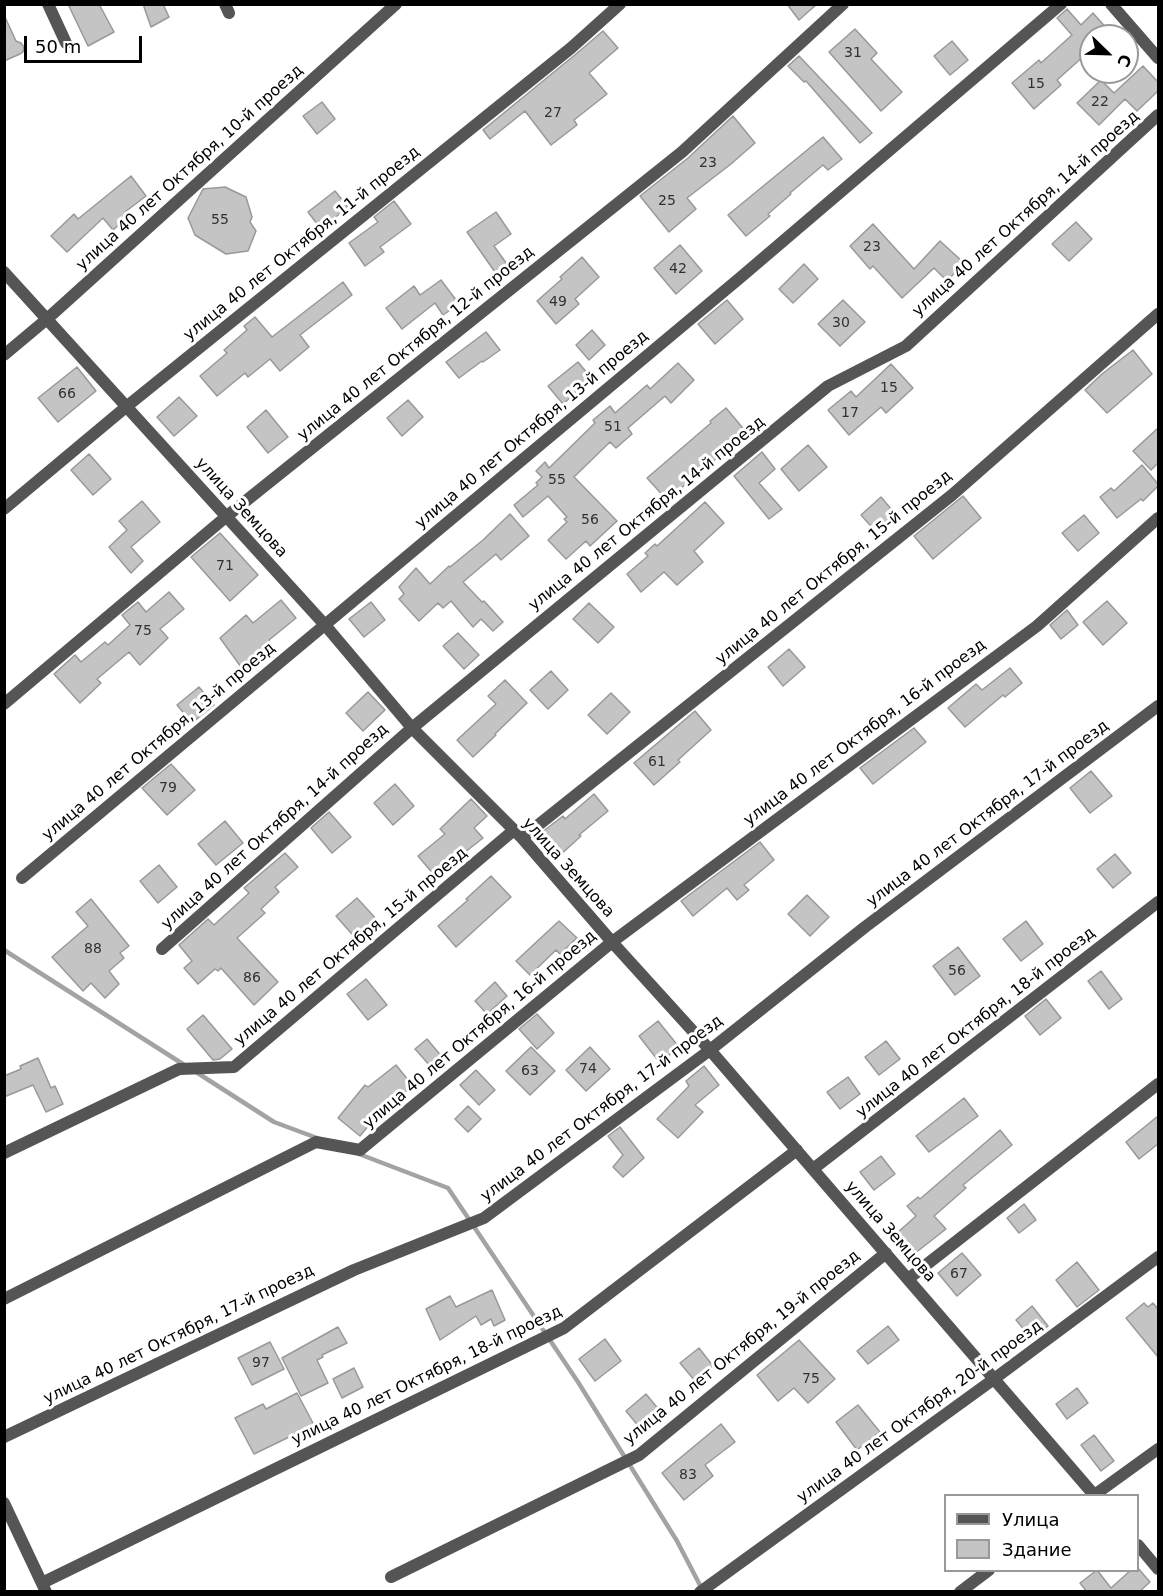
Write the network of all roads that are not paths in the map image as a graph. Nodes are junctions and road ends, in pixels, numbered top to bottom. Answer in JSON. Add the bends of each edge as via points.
{"nodes":[{"id":1,"x":48,"y":4,"type":"edge"},
{"id":2,"x":396,"y":4,"type":"edge"},
{"id":3,"x":620,"y":4,"type":"edge"},
{"id":4,"x":843,"y":4,"type":"edge"},
{"id":5,"x":1061,"y":4,"type":"edge"},
{"id":6,"x":1111,"y":4,"type":"edge"},
{"id":7,"x":66,"y":43,"type":"dead end"},
{"id":8,"x":1158,"y":58,"type":"edge"},
{"id":9,"x":1158,"y":115,"type":"edge"},
{"id":10,"x":4,"y":272,"type":"edge"},
{"id":11,"x":1158,"y":314,"type":"edge"},
{"id":12,"x":47,"y":319,"type":"junction"},
{"id":13,"x":4,"y":355,"type":"edge"},
{"id":14,"x":126,"y":407,"type":"junction"},
{"id":15,"x":4,"y":509,"type":"edge"},
{"id":16,"x":227,"y":516,"type":"junction"},
{"id":17,"x":1158,"y":518,"type":"edge"},
{"id":18,"x":325,"y":625,"type":"junction"},
{"id":19,"x":4,"y":704,"type":"edge"},
{"id":20,"x":1158,"y":706,"type":"edge"},
{"id":21,"x":412,"y":728,"type":"junction"},
{"id":22,"x":518,"y":834,"type":"junction"},
{"id":23,"x":22,"y":878,"type":"dead end"},
{"id":24,"x":1158,"y":903,"type":"edge"},
{"id":25,"x":612,"y":942,"type":"junction"},
{"id":26,"x":162,"y":949,"type":"dead end"},
{"id":27,"x":710,"y":1050,"type":"junction"},
{"id":28,"x":1158,"y":1084,"type":"edge"},
{"id":29,"x":796,"y":1150,"type":"junction"},
{"id":30,"x":4,"y":1153,"type":"edge"},
{"id":31,"x":813,"y":1169,"type":"junction"},
{"id":32,"x":886,"y":1253,"type":"junction"},
{"id":33,"x":1158,"y":1257,"type":"edge"},
{"id":34,"x":908,"y":1279,"type":"junction"},
{"id":35,"x":4,"y":1299,"type":"edge"},
{"id":36,"x":994,"y":1379,"type":"junction"},
{"id":37,"x":4,"y":1437,"type":"edge"},
{"id":38,"x":1158,"y":1449,"type":"edge"},
{"id":39,"x":1093,"y":1494,"type":"edge"},
{"id":40,"x":1095,"y":1494,"type":"edge"},
{"id":41,"x":4,"y":1503,"type":"edge"},
{"id":42,"x":1139,"y":1547,"type":"edge"},
{"id":43,"x":1158,"y":1569,"type":"edge"},
{"id":44,"x":986,"y":1572,"type":"edge"},
{"id":45,"x":391,"y":1577,"type":"dead end"},
{"id":46,"x":44,"y":1587,"type":"edge"},
{"id":47,"x":700,"y":1592,"type":"edge"},
{"id":48,"x":960,"y":1592,"type":"edge"}],
"edges":[{"from":1,"to":7,"type":"street"},
{"from":2,"to":12,"type":"street","name":"улица 40 лет Октября, 10-й проезд"},
{"from":3,"to":14,"type":"street","name":"улица 40 лет Октября, 11-й проезд","via":[[571,48]]},
{"from":4,"to":16,"type":"street","name":"улица 40 лет Октября, 12-й проезд","via":[[682,152]]},
{"from":5,"to":18,"type":"street","name":"улица 40 лет Октября, 13-й проезд"},
{"from":6,"to":8,"type":"street"},
{"from":9,"to":21,"type":"street","name":"улица 40 лет Октября, 14-й проезд","via":[[906,346],[828,386]]},
{"from":10,"to":12,"type":"street","name":"улица Земцова"},
{"from":11,"to":22,"type":"street","name":"улица 40 лет Октября, 15-й проезд","via":[[952,495]]},
{"from":12,"to":13,"type":"street","name":"улица 40 лет Октября, 10-й проезд"},
{"from":12,"to":14,"type":"street","name":"улица Земцова"},
{"from":14,"to":15,"type":"street","name":"улица 40 лет Октября, 11-й проезд"},
{"from":14,"to":16,"type":"street","name":"улица Земцова"},
{"from":16,"to":18,"type":"street","name":"улица Земцова"},
{"from":16,"to":19,"type":"street","name":"улица 40 лет Октября, 12-й проезд"},
{"from":17,"to":25,"type":"street","name":"улица 40 лет Октября, 16-й проезд","via":[[1036,626]]},
{"from":18,"to":21,"type":"street","name":"улица Земцова"},
{"from":18,"to":23,"type":"street","name":"улица 40 лет Октября, 13-й проезд"},
{"from":20,"to":27,"type":"street","name":"улица 40 лет Октября, 17-й проезд","via":[[865,927]]},
{"from":21,"to":22,"type":"street","name":"улица Земцова"},
{"from":21,"to":26,"type":"street","name":"улица 40 лет Октября, 14-й проезд"},
{"from":22,"to":25,"type":"street","name":"улица Земцова"},
{"from":22,"to":30,"type":"street","name":"улица 40 лет Октября, 15-й проезд","via":[[234,1067],[179,1069]]},
{"from":24,"to":31,"type":"street","name":"улица 40 лет Октября, 18-й проезд"},
{"from":25,"to":27,"type":"street","name":"улица Земцова"},
{"from":25,"to":35,"type":"street","name":"улица 40 лет Октября, 16-й проезд","via":[[360,1150],[316,1142]]},
{"from":27,"to":29,"type":"street","name":"улица Земцова"},
{"from":27,"to":37,"type":"street","name":"улица 40 лет Октября, 17-й проезд","via":[[484,1218],[354,1270]]},
{"from":28,"to":34,"type":"street"},
{"from":29,"to":31,"type":"street","name":"улица Земцова"},
{"from":29,"to":46,"type":"street","name":"улица 40 лет Октября, 18-й проезд","via":[[564,1328]]},
{"from":31,"to":32,"type":"street","name":"улица Земцова"},
{"from":32,"to":34,"type":"street","name":"улица Земцова"},
{"from":32,"to":45,"type":"street","name":"улица 40 лет Октября, 19-й проезд","via":[[639,1455]]},
{"from":33,"to":36,"type":"street","name":"улица 40 лет Октября, 20-й проезд"},
{"from":34,"to":36,"type":"street","name":"улица Земцова"},
{"from":36,"to":39,"type":"street","name":"улица Земцова"},
{"from":36,"to":47,"type":"street","name":"улица 40 лет Октября, 20-й проезд"},
{"from":38,"to":40,"type":"street"},
{"from":41,"to":46,"type":"street"},
{"from":42,"to":43,"type":"street"},
{"from":44,"to":48,"type":"street"}]}
